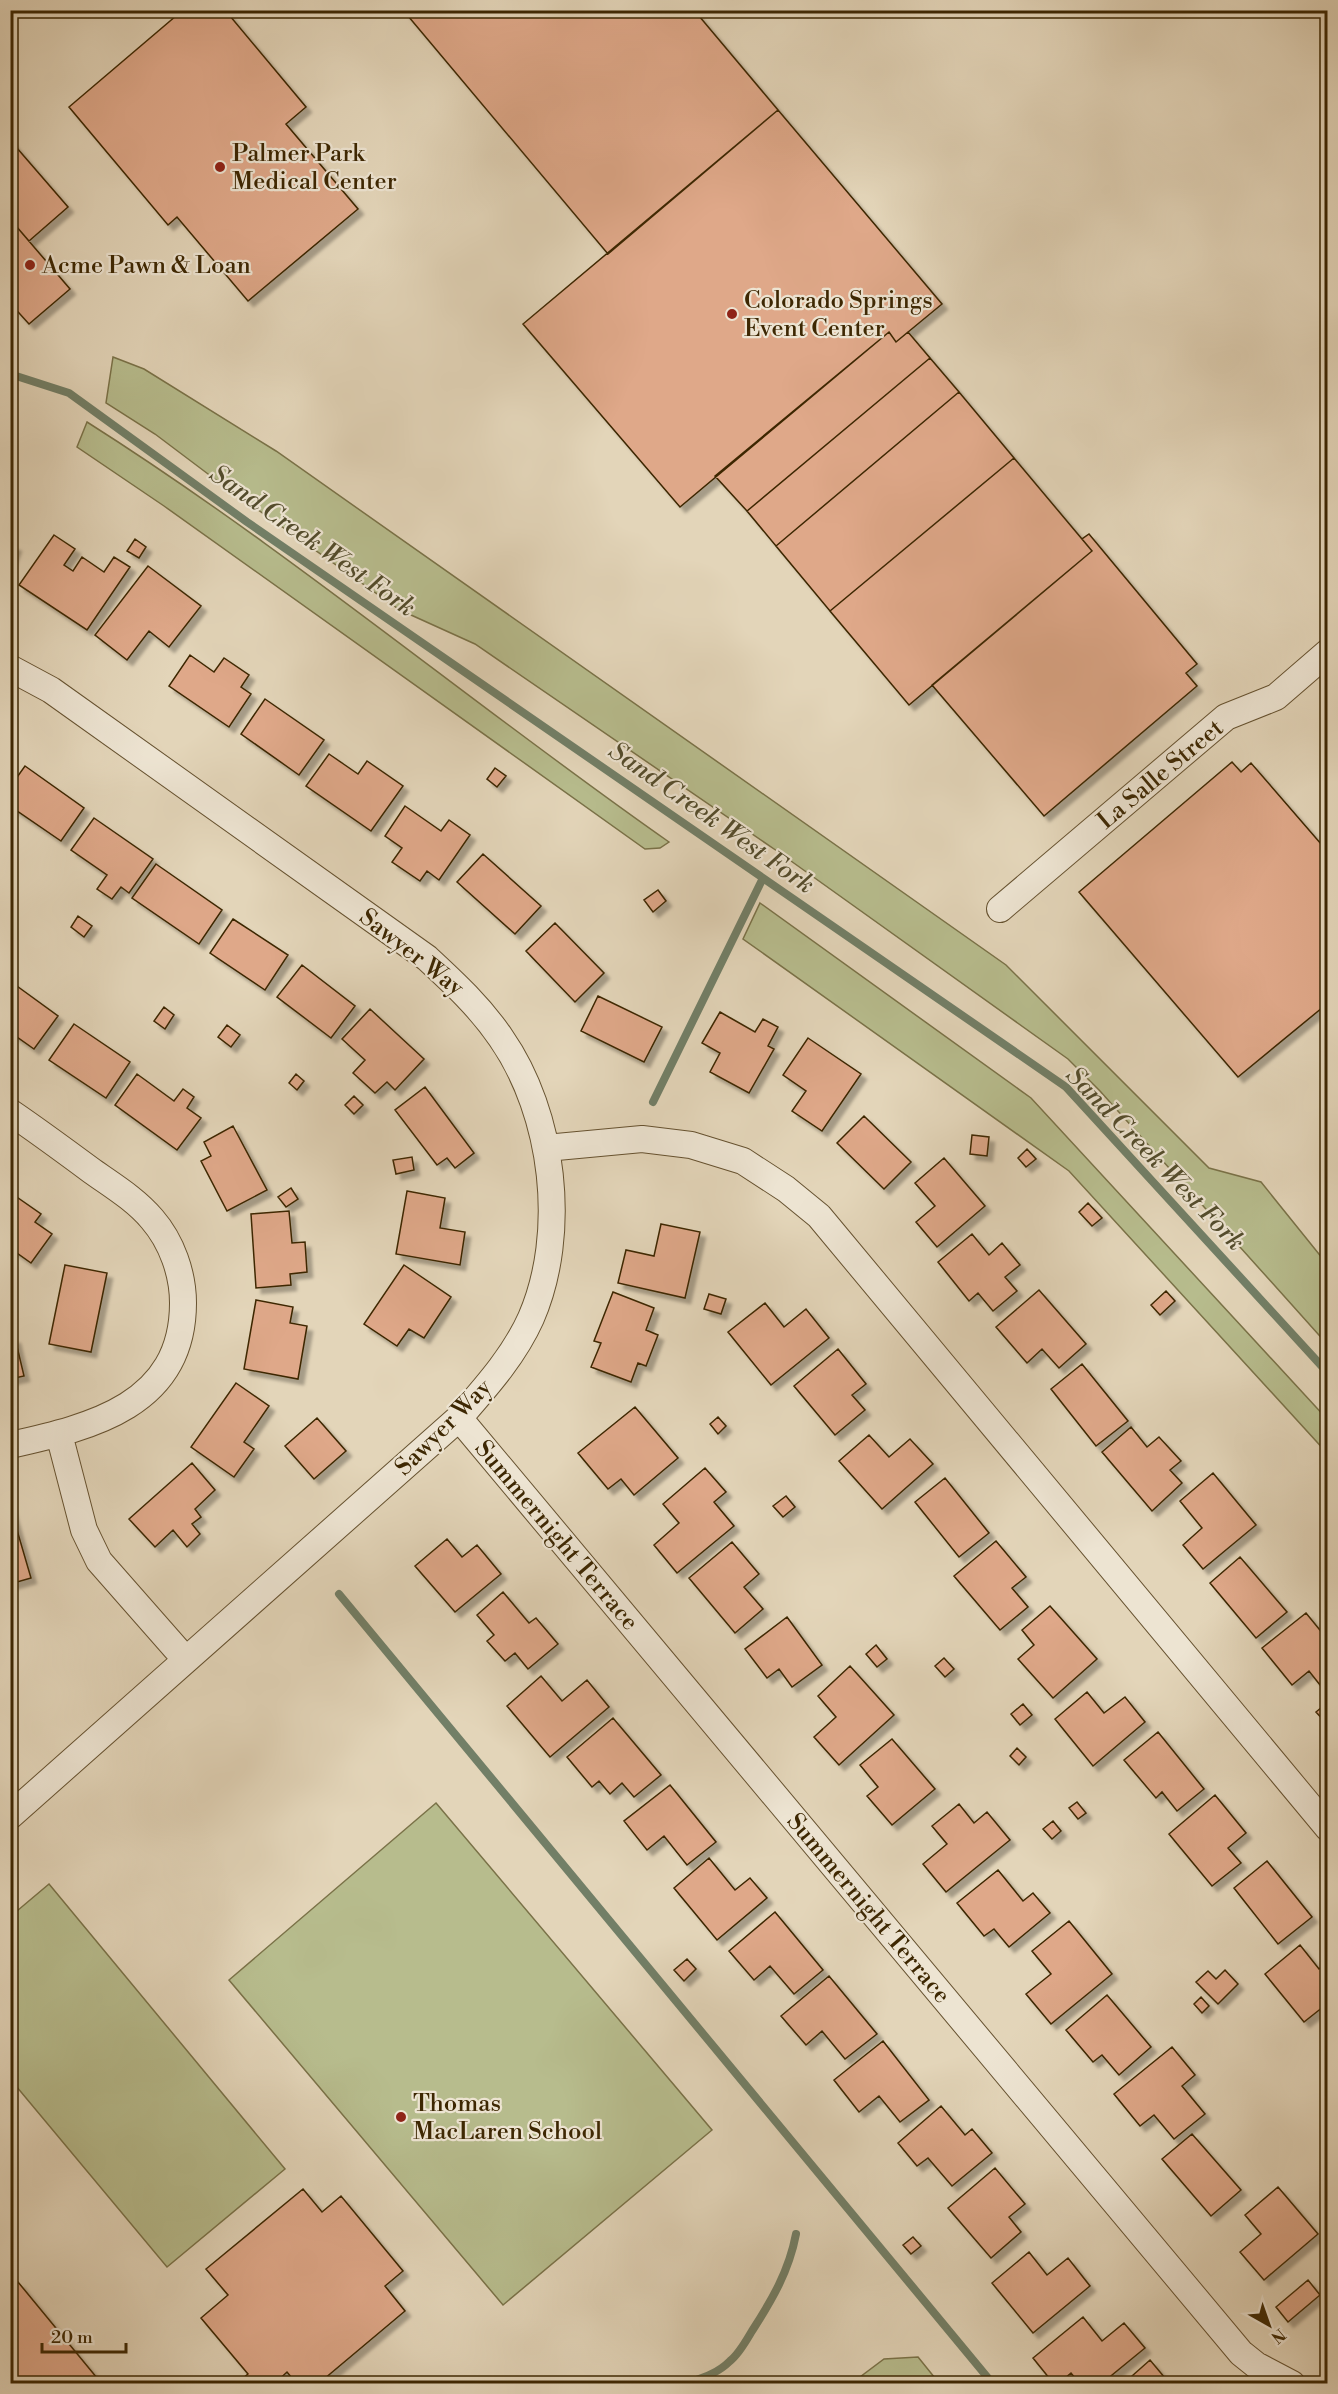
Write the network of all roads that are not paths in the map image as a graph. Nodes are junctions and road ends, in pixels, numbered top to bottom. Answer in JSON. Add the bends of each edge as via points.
{"nodes":[{"id":1,"x":1328,"y":652,"type":"edge"},
{"id":2,"x":10,"y":668,"type":"edge"},
{"id":3,"x":1000,"y":909,"type":"dead end"},
{"id":4,"x":10,"y":1112,"type":"edge"},
{"id":5,"x":546,"y":1148,"type":"junction"},
{"id":6,"x":459,"y":1418,"type":"junction"},
{"id":7,"x":59,"y":1434,"type":"junction"},
{"id":8,"x":10,"y":1445,"type":"edge"},
{"id":9,"x":186,"y":1660,"type":"junction"},
{"id":10,"x":10,"y":1816,"type":"edge"},
{"id":11,"x":1328,"y":1828,"type":"edge"},
{"id":12,"x":1292,"y":2384,"type":"edge"}],
"edges":[{"from":1,"to":3,"type":"street","name":"La Salle Street","via":[[1276,697],[1226,717]]},
{"from":2,"to":5,"type":"street","name":"Sawyer Way","via":[[51,690],[426,958],[472,1000],[502,1040],[528,1088]]},
{"from":4,"to":7,"type":"street","via":[[134,1200],[168,1242],[183,1291],[179,1340],[169,1366],[154,1385],[113,1415]]},
{"from":5,"to":6,"type":"street","name":"Sawyer Way","via":[[553,1214],[547,1267],[531,1318],[501,1369]]},
{"from":5,"to":11,"type":"street","via":[[642,1139],[690,1144],[743,1161],[819,1216]]},
{"from":6,"to":9,"type":"street","name":"Sawyer Way"},
{"from":6,"to":12,"type":"street","name":"Summernight Terrace","via":[[1241,2353]]},
{"from":7,"to":8,"type":"street"},
{"from":7,"to":9,"type":"street","via":[[84,1530],[99,1561]]},
{"from":9,"to":10,"type":"street","name":"Sawyer Way"}]}
